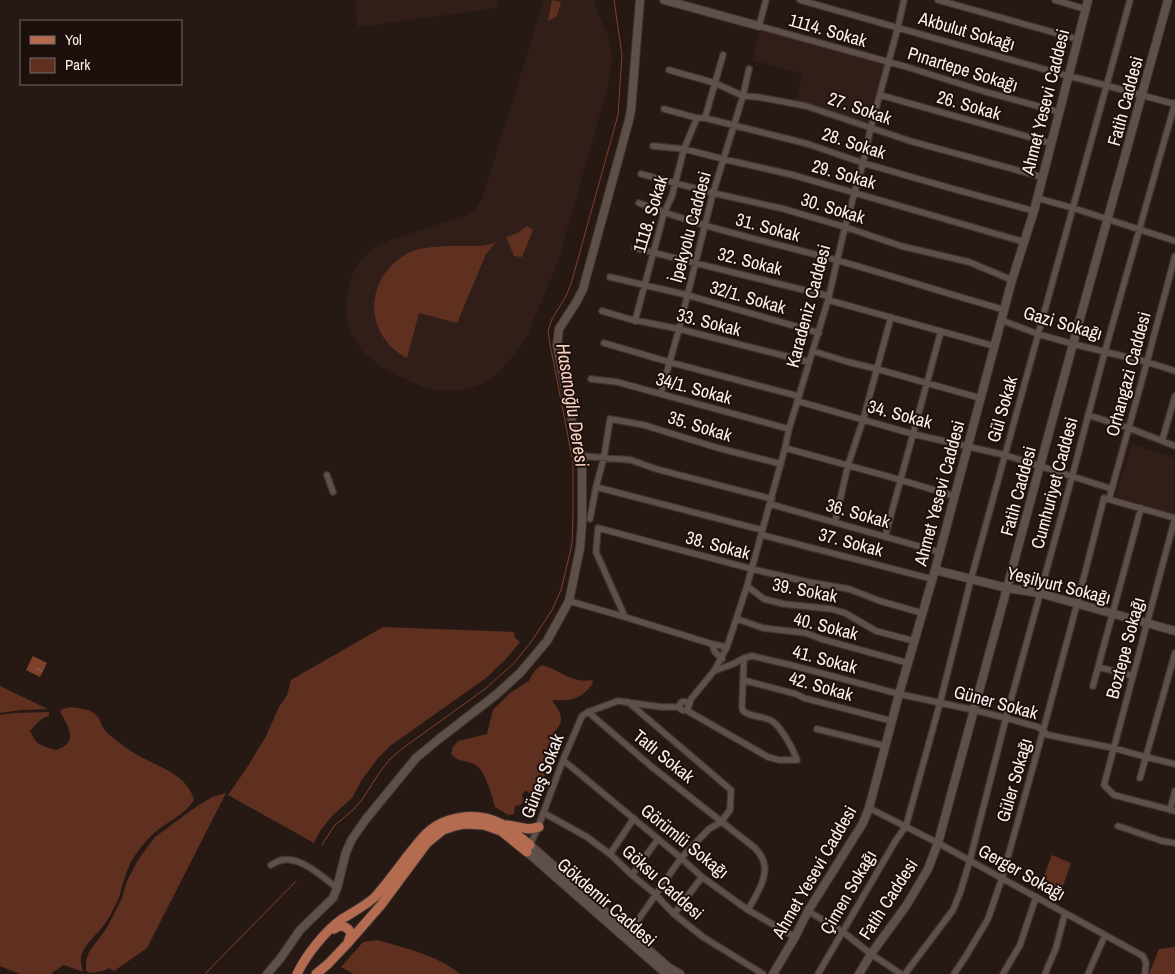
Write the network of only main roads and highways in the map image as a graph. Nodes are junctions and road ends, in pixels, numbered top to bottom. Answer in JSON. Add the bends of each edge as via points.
{"nodes":[{"id":1,"x":640,"y":0,"type":"edge"},
{"id":2,"x":664,"y":0,"type":"edge"},
{"id":3,"x":1088,"y":0,"type":"edge"},
{"id":4,"x":1168,"y":0,"type":"edge"},
{"id":5,"x":759,"y":26,"type":"road end"},
{"id":6,"x":935,"y":570,"type":"junction"},
{"id":7,"x":1007,"y":588,"type":"junction"},
{"id":8,"x":1175,"y":631,"type":"edge"},
{"id":9,"x":501,"y":824,"type":"junction"},
{"id":10,"x":539,"y":827,"type":"road end"},
{"id":11,"x":528,"y":848,"type":"junction"},
{"id":12,"x":627,"y":935,"type":"junction"},
{"id":13,"x":321,"y":940,"type":"junction"},
{"id":14,"x":347,"y":944,"type":"junction"},
{"id":15,"x":267,"y":974,"type":"edge"},
{"id":16,"x":297,"y":974,"type":"edge"},
{"id":17,"x":316,"y":974,"type":"edge"},
{"id":18,"x":669,"y":974,"type":"edge"},
{"id":19,"x":680,"y":974,"type":"edge"},
{"id":20,"x":773,"y":974,"type":"edge"},
{"id":21,"x":859,"y":974,"type":"edge"}],
"edges":[{"from":1,"to":15,"type":"main road","via":[[629,120],[583,289],[558,336],[564,384],[582,456],[580,548],[569,601],[547,642],[520,673],[416,758],[366,819],[346,852],[334,898],[300,930]]},
{"from":2,"to":5,"type":"main road"},
{"from":3,"to":6,"type":"main road","name":"Ahmet Yesevi Caddesi","via":[[1034,211],[1012,280]]},
{"from":4,"to":7,"type":"main road","name":"Fatih Caddesi"},
{"from":6,"to":7,"type":"main road","name":"Yeşilyurt Sokağı"},
{"from":6,"to":20,"type":"main road","name":"Ahmet Yesevi Caddesi","via":[[863,823]]},
{"from":7,"to":8,"type":"main road","name":"Yeşilyurt Sokağı","via":[[1039,593]]},
{"from":7,"to":21,"type":"main road","name":"Fatih Caddesi","via":[[938,843],[928,869],[906,906]]},
{"from":9,"to":10,"type":"main road","via":[[529,830]]},
{"from":9,"to":11,"type":"main road","via":[[512,830]]},
{"from":9,"to":13,"type":"main road","via":[[467,817],[435,826],[375,898],[342,920]]},
{"from":11,"to":12,"type":"main road"},
{"from":11,"to":14,"type":"main road","via":[[501,831],[484,825],[464,824],[443,830],[427,843],[382,905]]},
{"from":12,"to":18,"type":"main road","name":"Gökdemir Caddesi"},
{"from":12,"to":19,"type":"main road"},
{"from":13,"to":14,"type":"main road","via":[[338,926],[344,926],[351,934]]},
{"from":13,"to":16,"type":"main road"},
{"from":14,"to":17,"type":"main road"}]}
